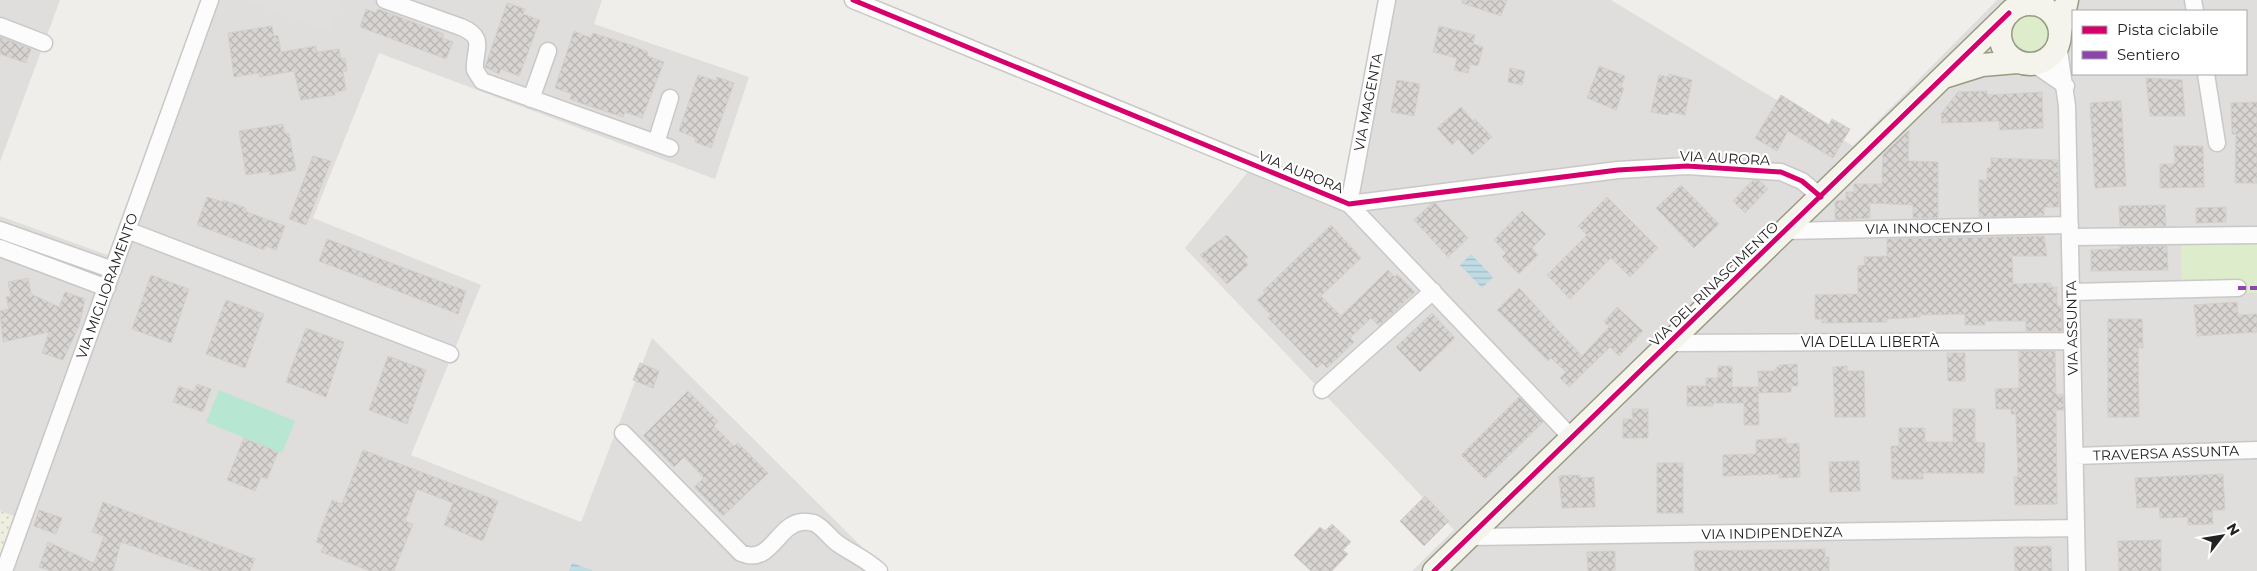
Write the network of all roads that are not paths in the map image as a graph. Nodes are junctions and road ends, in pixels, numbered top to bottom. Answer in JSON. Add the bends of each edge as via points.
{"nodes":[{"id":1,"x":210,"y":0,"type":"edge"},
{"id":2,"x":385,"y":0,"type":"edge"},
{"id":3,"x":853,"y":0,"type":"edge"},
{"id":4,"x":1387,"y":0,"type":"edge"},
{"id":5,"x":2067,"y":0,"type":"edge"},
{"id":6,"x":2017,"y":7,"type":"edge"},
{"id":7,"x":0,"y":26,"type":"edge"},
{"id":8,"x":2059,"y":38,"type":"junction"},
{"id":9,"x":44,"y":43,"type":"dead end"},
{"id":10,"x":548,"y":51,"type":"dead end"},
{"id":11,"x":2025,"y":63,"type":"junction"},
{"id":12,"x":2206,"y":75,"type":"edge"},
{"id":13,"x":1939,"y":80,"type":"junction"},
{"id":14,"x":2066,"y":86,"type":"junction"},
{"id":15,"x":670,"y":98,"type":"dead end"},
{"id":16,"x":531,"y":99,"type":"junction"},
{"id":17,"x":2217,"y":143,"type":"dead end"},
{"id":18,"x":1821,"y":197,"type":"junction"},
{"id":19,"x":1349,"y":204,"type":"junction"},
{"id":20,"x":0,"y":230,"type":"edge"},
{"id":21,"x":127,"y":230,"type":"junction"},
{"id":22,"x":1786,"y":231,"type":"junction"},
{"id":23,"x":2070,"y":231,"type":"junction"},
{"id":24,"x":2257,"y":235,"type":"edge"},
{"id":25,"x":0,"y":248,"type":"edge"},
{"id":26,"x":113,"y":270,"type":"junction"},
{"id":27,"x":107,"y":288,"type":"junction"},
{"id":28,"x":2238,"y":288,"type":"dead end"},
{"id":29,"x":1433,"y":291,"type":"junction"},
{"id":30,"x":2071,"y":292,"type":"junction"},
{"id":31,"x":2072,"y":340,"type":"junction"},
{"id":32,"x":1668,"y":343,"type":"junction"},
{"id":33,"x":450,"y":354,"type":"dead end"},
{"id":34,"x":1322,"y":390,"type":"dead end"},
{"id":35,"x":623,"y":433,"type":"dead end"},
{"id":36,"x":1571,"y":437,"type":"junction"},
{"id":37,"x":2257,"y":450,"type":"edge"},
{"id":38,"x":2075,"y":456,"type":"junction"},
{"id":39,"x":2076,"y":528,"type":"junction"},
{"id":40,"x":1469,"y":537,"type":"junction"},
{"id":41,"x":4,"y":571,"type":"edge"},
{"id":42,"x":879,"y":571,"type":"edge"},
{"id":43,"x":1434,"y":571,"type":"edge"},
{"id":44,"x":2077,"y":571,"type":"edge"}],
"edges":[{"from":1,"to":21,"type":"street","name":"VIA MIGLIORAMENTO"},
{"from":2,"to":16,"type":"street","via":[[468,30],[478,45],[474,65],[479,78]]},
{"from":3,"to":19,"type":"street","name":"VIA AURORA"},
{"from":4,"to":19,"type":"street","name":"VIA MAGENTA"},
{"from":5,"to":8,"type":"street"},
{"from":6,"to":8,"type":"street","via":[[2031,4],[2045,8],[2055,18]]},
{"from":6,"to":11,"type":"street","via":[[2002,23],[2000,40],[2008,55]]},
{"from":6,"to":13,"type":"street","name":"VIA DEL RINASCIMENTO"},
{"from":7,"to":9,"type":"street"},
{"from":8,"to":11,"type":"street","via":[[2047,59]]},
{"from":8,"to":14,"type":"street","name":"VIA ASSUNTA"},
{"from":10,"to":16,"type":"street"},
{"from":11,"to":13,"type":"street","name":"VIA DEL RINASCIMENTO","via":[[1982,65]]},
{"from":11,"to":14,"type":"street"},
{"from":12,"to":17,"type":"street"},
{"from":13,"to":18,"type":"street","name":"VIA DEL RINASCIMENTO"},
{"from":14,"to":23,"type":"street","name":"VIA ASSUNTA"},
{"from":15,"to":16,"type":"street","via":[[663,145]]},
{"from":18,"to":19,"type":"street","name":"VIA AURORA","via":[[1802,181],[1781,172],[1687,166],[1618,170]]},
{"from":18,"to":22,"type":"street","name":"VIA DEL RINASCIMENTO"},
{"from":19,"to":29,"type":"street"},
{"from":20,"to":26,"type":"street"},
{"from":21,"to":26,"type":"street","name":"VIA MIGLIORAMENTO"},
{"from":21,"to":33,"type":"street"},
{"from":22,"to":23,"type":"street","name":"VIA INNOCENZO I"},
{"from":22,"to":32,"type":"street","name":"VIA DEL RINASCIMENTO"},
{"from":23,"to":24,"type":"street","name":"VIA INNOCENZO I"},
{"from":23,"to":30,"type":"street","name":"VIA ASSUNTA"},
{"from":25,"to":27,"type":"street"},
{"from":26,"to":27,"type":"street","name":"VIA MIGLIORAMENTO"},
{"from":27,"to":41,"type":"street","name":"VIA MIGLIORAMENTO"},
{"from":28,"to":30,"type":"street"},
{"from":29,"to":34,"type":"street"},
{"from":29,"to":36,"type":"street"},
{"from":30,"to":31,"type":"street","name":"VIA ASSUNTA"},
{"from":31,"to":32,"type":"street","name":"VIA DELLA LIBERTÀ"},
{"from":31,"to":38,"type":"street","name":"VIA ASSUNTA"},
{"from":32,"to":36,"type":"street","name":"VIA DEL RINASCIMENTO"},
{"from":35,"to":42,"type":"street","via":[[742,553],[752,556],[762,553],[793,525],[808,522],[819,526]]},
{"from":36,"to":40,"type":"street","name":"VIA DEL RINASCIMENTO"},
{"from":37,"to":38,"type":"street","name":"TRAVERSA ASSUNTA"},
{"from":38,"to":39,"type":"street","name":"VIA ASSUNTA"},
{"from":39,"to":40,"type":"street","name":"VIA INDIPENDENZA"},
{"from":39,"to":44,"type":"street","name":"VIA ASSUNTA"},
{"from":40,"to":43,"type":"street","name":"VIA DEL RINASCIMENTO"}]}
